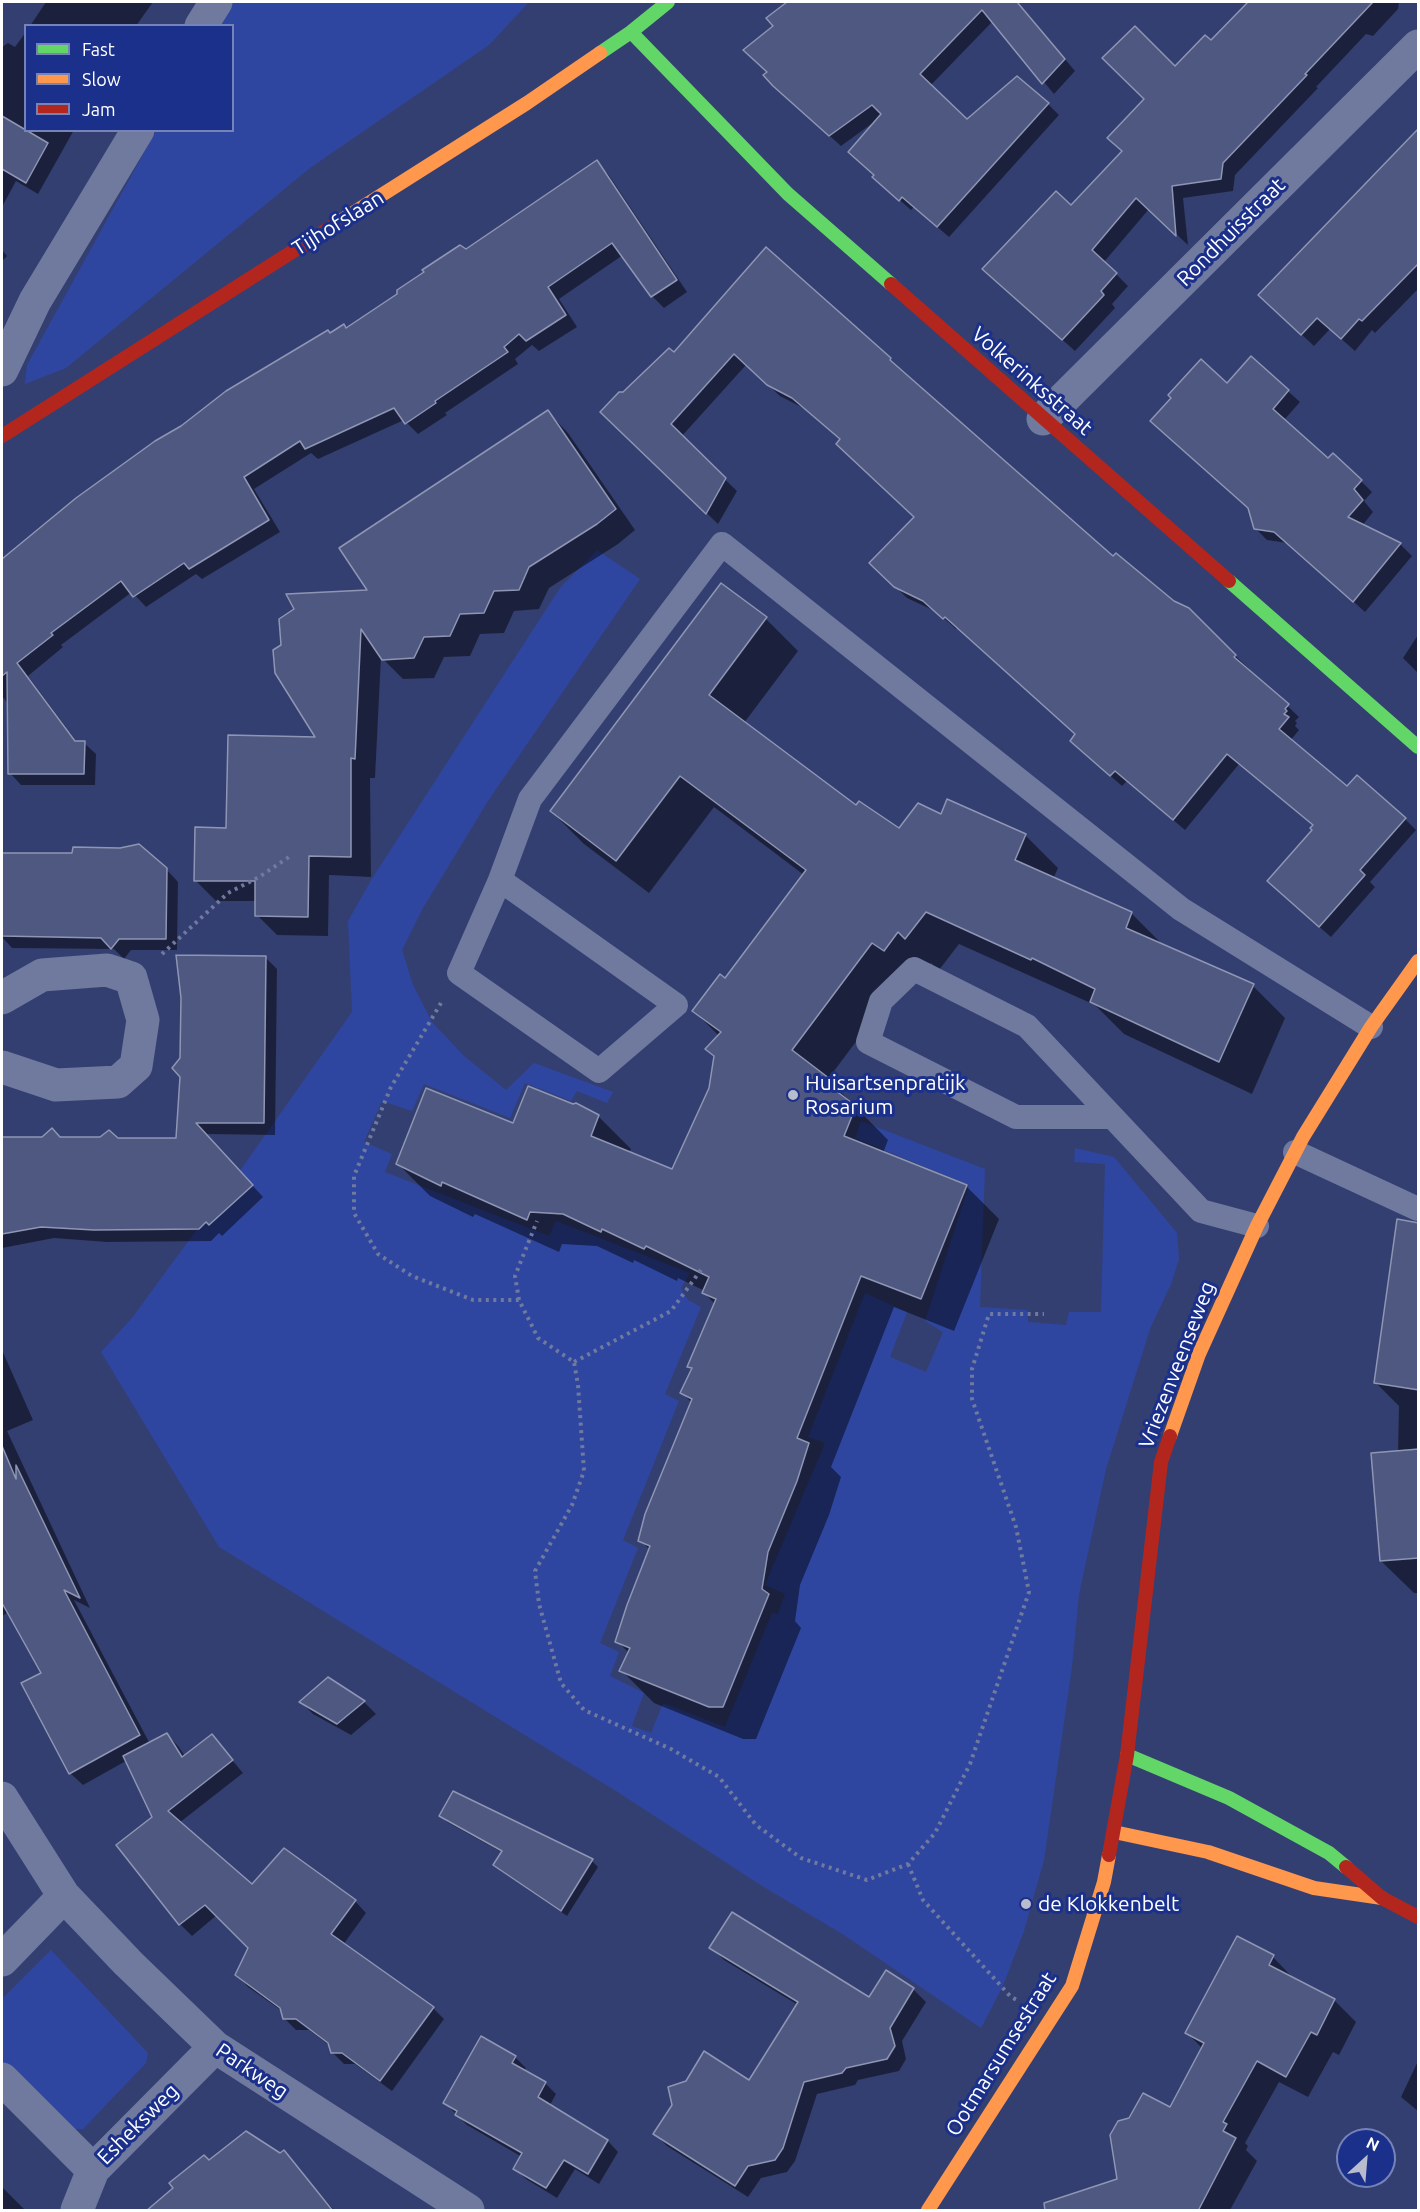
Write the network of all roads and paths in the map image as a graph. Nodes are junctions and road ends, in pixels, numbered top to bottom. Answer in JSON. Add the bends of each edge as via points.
{"nodes":[{"id":1,"x":216,"y":2,"type":"edge"},
{"id":2,"x":668,"y":2,"type":"edge"},
{"id":3,"x":202,"y":24,"type":"edge"},
{"id":4,"x":631,"y":32,"type":"junction"},
{"id":5,"x":1419,"y":46,"type":"edge"},
{"id":6,"x":137,"y":132,"type":"edge"},
{"id":7,"x":2,"y":370,"type":"edge"},
{"id":8,"x":1043,"y":419,"type":"junction"},
{"id":9,"x":2,"y":436,"type":"edge"},
{"id":10,"x":1419,"y":747,"type":"edge"},
{"id":11,"x":292,"y":855,"type":"dead end"},
{"id":12,"x":500,"y":879,"type":"junction"},
{"id":13,"x":1419,"y":961,"type":"edge"},
{"id":14,"x":459,"y":973,"type":"junction"},
{"id":15,"x":131,"y":978,"type":"junction"},
{"id":16,"x":2,"y":998,"type":"edge"},
{"id":17,"x":1371,"y":1027,"type":"junction"},
{"id":18,"x":2,"y":1067,"type":"edge"},
{"id":19,"x":1112,"y":1117,"type":"junction"},
{"id":20,"x":1294,"y":1152,"type":"junction"},
{"id":21,"x":1419,"y":1209,"type":"edge"},
{"id":22,"x":537,"y":1221,"type":"dead end"},
{"id":23,"x":1257,"y":1226,"type":"junction"},
{"id":24,"x":703,"y":1267,"type":"dead end"},
{"id":25,"x":519,"y":1300,"type":"junction"},
{"id":26,"x":1044,"y":1314,"type":"dead end"},
{"id":27,"x":573,"y":1362,"type":"junction"},
{"id":28,"x":1128,"y":1755,"type":"junction"},
{"id":29,"x":2,"y":1798,"type":"edge"},
{"id":30,"x":1114,"y":1832,"type":"junction"},
{"id":31,"x":908,"y":1864,"type":"junction"},
{"id":32,"x":64,"y":1896,"type":"junction"},
{"id":33,"x":1382,"y":1898,"type":"junction"},
{"id":34,"x":1419,"y":1917,"type":"edge"},
{"id":35,"x":2,"y":1960,"type":"edge"},
{"id":36,"x":1051,"y":2019,"type":"junction"},
{"id":37,"x":215,"y":2047,"type":"junction"},
{"id":38,"x":2,"y":2079,"type":"edge"},
{"id":39,"x":93,"y":2170,"type":"junction"},
{"id":40,"x":77,"y":2211,"type":"edge"},
{"id":41,"x":468,"y":2211,"type":"edge"},
{"id":42,"x":928,"y":2211,"type":"edge"}],
"edges":[{"from":1,"to":3,"type":"street"},
{"from":2,"to":4,"type":"street","name":"Tijhofslaan"},
{"from":4,"to":8,"type":"street","name":"Volkerinksstraat","via":[[788,194]]},
{"from":4,"to":9,"type":"street","name":"Tijhofslaan","via":[[527,103]]},
{"from":5,"to":8,"type":"street","name":"Rondhuisstraat"},
{"from":6,"to":7,"type":"street","via":[[35,301]]},
{"from":8,"to":10,"type":"street","name":"Volkerinksstraat"},
{"from":11,"to":15,"type":"path","via":[[228,893]]},
{"from":12,"to":14,"type":"lane"},
{"from":12,"to":14,"type":"lane","via":[[676,1005],[599,1071]]},
{"from":12,"to":17,"type":"lane","via":[[530,799],[722,544],[1181,909]]},
{"from":13,"to":17,"type":"street","name":"Vriezenveenseweg"},
{"from":14,"to":25,"type":"path","via":[[391,1087],[354,1176],[354,1213],[378,1254],[412,1276],[473,1300]]},
{"from":15,"to":16,"type":"street","via":[[107,970],[42,975]]},
{"from":15,"to":18,"type":"street","via":[[143,1020],[136,1066],[118,1082],[56,1085]]},
{"from":17,"to":20,"type":"street","name":"Vriezenveenseweg"},
{"from":19,"to":19,"type":"lane","via":[[1027,1026],[914,969],[880,1001],[868,1042],[1016,1117]]},
{"from":19,"to":23,"type":"lane","via":[[1201,1210]]},
{"from":20,"to":21,"type":"lane"},
{"from":20,"to":23,"type":"street","name":"Vriezenveenseweg"},
{"from":22,"to":25,"type":"path","via":[[515,1276]]},
{"from":23,"to":28,"type":"street","name":"Vriezenveenseweg","via":[[1199,1354],[1161,1462]]},
{"from":24,"to":27,"type":"path","via":[[671,1311]]},
{"from":25,"to":27,"type":"path","via":[[537,1338]]},
{"from":26,"to":31,"type":"path","via":[[989,1314],[972,1369],[972,1399],[1016,1527],[1029,1592],[970,1764],[935,1833]]},
{"from":27,"to":31,"type":"path","via":[[584,1470],[572,1505],[535,1571],[538,1604],[561,1683],[584,1710],[671,1749],[719,1777],[756,1825],[801,1858],[867,1880]]},
{"from":28,"to":30,"type":"street","name":"Vriezenveenseweg"},
{"from":28,"to":33,"type":"street","via":[[1229,1798],[1329,1853]]},
{"from":29,"to":32,"type":"street","name":"Parkweg"},
{"from":30,"to":33,"type":"street","via":[[1208,1852],[1314,1888]]},
{"from":30,"to":36,"type":"street","name":"Ootmarsumsestraat","via":[[1104,1882],[1072,1986]]},
{"from":31,"to":36,"type":"path","via":[[923,1900],[1011,1997]]},
{"from":32,"to":35,"type":"street"},
{"from":32,"to":37,"type":"street","name":"Parkweg"},
{"from":33,"to":34,"type":"street"},
{"from":36,"to":42,"type":"street","name":"Ootmarsumsestraat"},
{"from":37,"to":39,"type":"street","name":"Esheksweg"},
{"from":37,"to":41,"type":"street","name":"Parkweg"},
{"from":38,"to":39,"type":"street"},
{"from":39,"to":40,"type":"street","name":"Esheksweg"}]}
